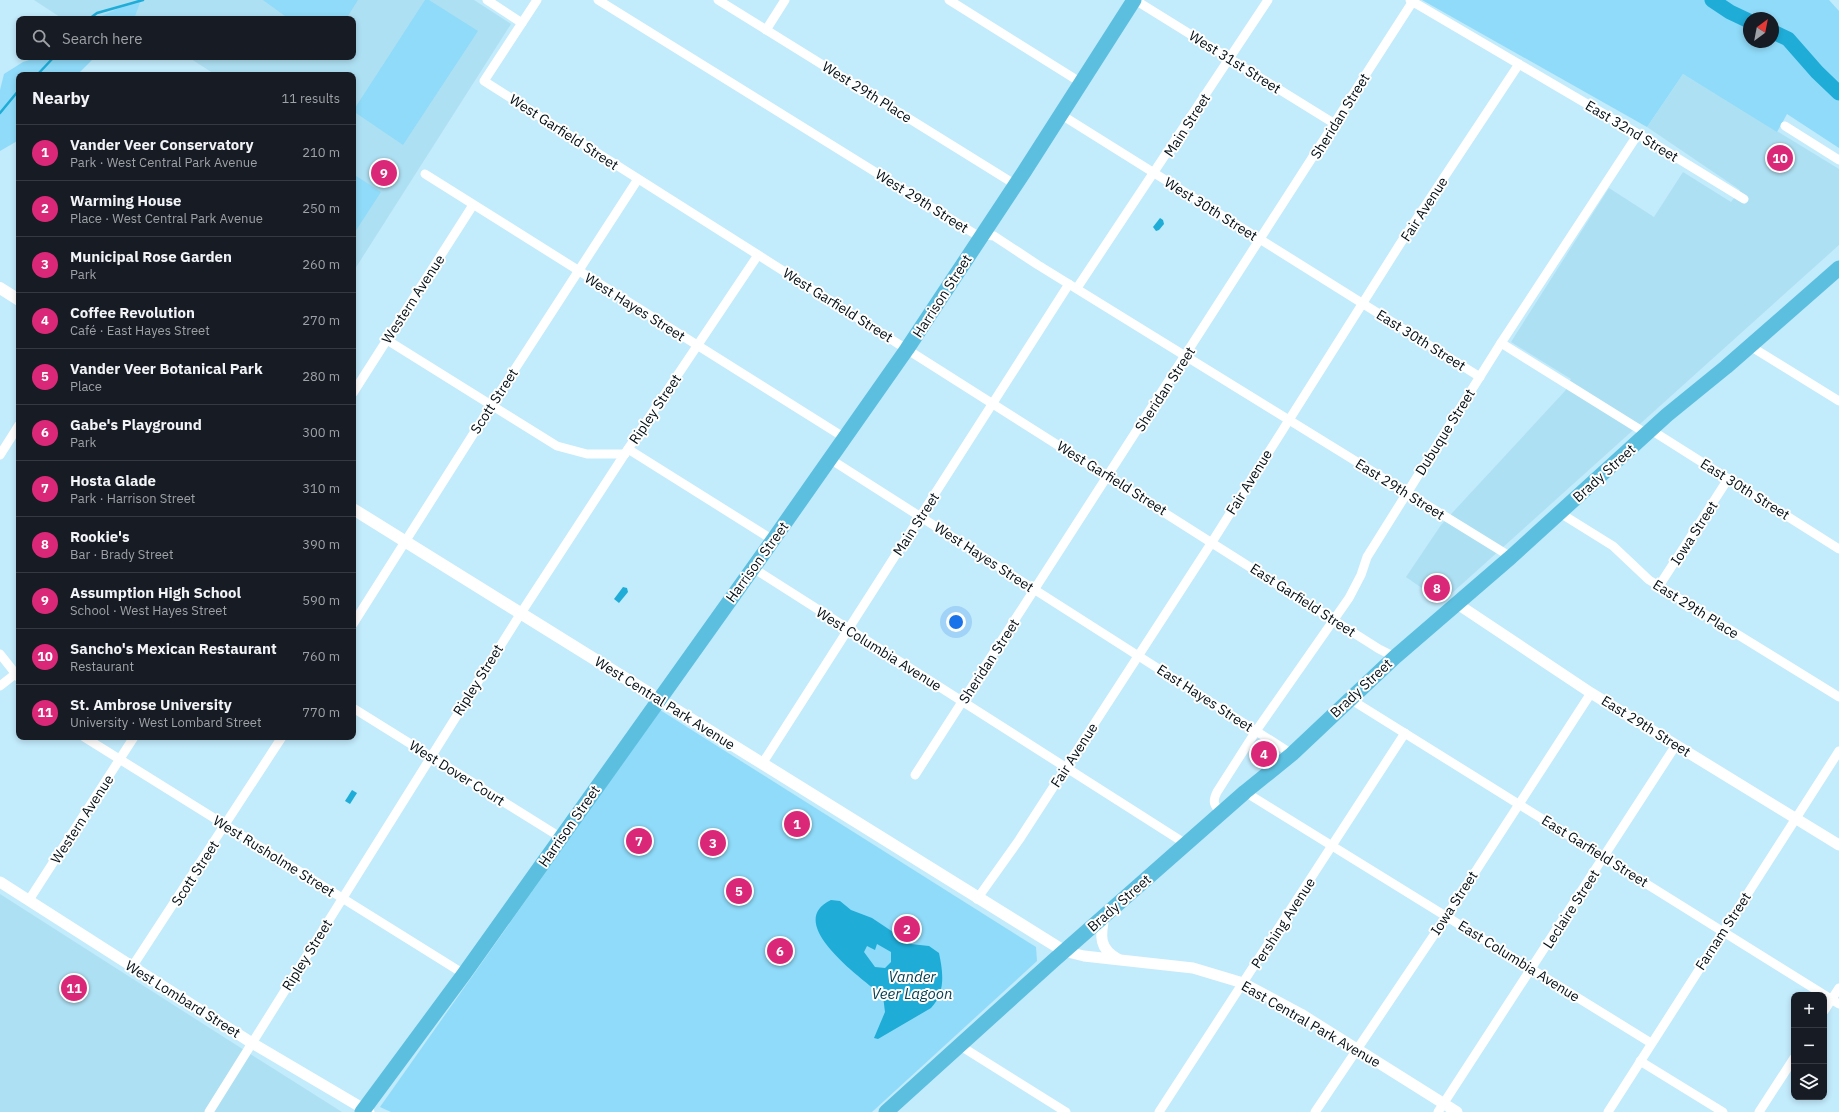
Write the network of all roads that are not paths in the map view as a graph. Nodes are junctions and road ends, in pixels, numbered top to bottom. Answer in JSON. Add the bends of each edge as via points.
{"nodes":[{"id":1,"x":487,"y":0,"type":"edge"},
{"id":2,"x":537,"y":0,"type":"edge"},
{"id":3,"x":598,"y":0,"type":"edge"},
{"id":4,"x":718,"y":0,"type":"edge"},
{"id":5,"x":785,"y":0,"type":"edge"},
{"id":6,"x":949,"y":0,"type":"edge"},
{"id":7,"x":1134,"y":0,"type":"edge"},
{"id":8,"x":1268,"y":0,"type":"edge"},
{"id":9,"x":1412,"y":1,"type":"edge"},
{"id":10,"x":522,"y":23,"type":"junction"},
{"id":11,"x":766,"y":30,"type":"junction"},
{"id":12,"x":1229,"y":59,"type":"junction"},
{"id":13,"x":1519,"y":64,"type":"junction"},
{"id":14,"x":1080,"y":82,"type":"junction"},
{"id":15,"x":1060,"y":114,"type":"junction"},
{"id":16,"x":1335,"y":124,"type":"junction"},
{"id":17,"x":1785,"y":126,"type":"dead end"},
{"id":18,"x":1638,"y":134,"type":"junction"},
{"id":19,"x":1839,"y":160,"type":"edge"},
{"id":20,"x":1155,"y":173,"type":"junction"},
{"id":21,"x":425,"y":174,"type":"dead end"},
{"id":22,"x":638,"y":179,"type":"junction"},
{"id":23,"x":1016,"y":185,"type":"junction"},
{"id":24,"x":1744,"y":199,"type":"dead end"},
{"id":25,"x":474,"y":205,"type":"junction"},
{"id":26,"x":982,"y":235,"type":"junction"},
{"id":27,"x":1261,"y":240,"type":"junction"},
{"id":28,"x":758,"y":256,"type":"junction"},
{"id":29,"x":1839,"y":268,"type":"edge"},
{"id":30,"x":578,"y":270,"type":"junction"},
{"id":31,"x":1073,"y":286,"type":"junction"},
{"id":32,"x":0,"y":288,"type":"edge"},
{"id":33,"x":16,"y":298,"type":"edge"},
{"id":34,"x":1363,"y":303,"type":"junction"},
{"id":35,"x":387,"y":340,"type":"junction"},
{"id":36,"x":1501,"y":343,"type":"junction"},
{"id":37,"x":697,"y":346,"type":"junction"},
{"id":38,"x":1750,"y":346,"type":"junction"},
{"id":39,"x":907,"y":349,"type":"junction"},
{"id":40,"x":1185,"y":356,"type":"junction"},
{"id":41,"x":1480,"y":377,"type":"junction"},
{"id":42,"x":356,"y":388,"type":"edge"},
{"id":43,"x":1839,"y":401,"type":"edge"},
{"id":44,"x":994,"y":403,"type":"junction"},
{"id":45,"x":491,"y":406,"type":"junction"},
{"id":46,"x":1289,"y":420,"type":"junction"},
{"id":47,"x":16,"y":430,"type":"edge"},
{"id":48,"x":1649,"y":432,"type":"junction"},
{"id":49,"x":845,"y":438,"type":"junction"},
{"id":50,"x":626,"y":451,"type":"junction"},
{"id":51,"x":0,"y":455,"type":"edge"},
{"id":52,"x":830,"y":459,"type":"junction"},
{"id":53,"x":1109,"y":476,"type":"junction"},
{"id":54,"x":1728,"y":479,"type":"junction"},
{"id":55,"x":1407,"y":493,"type":"junction"},
{"id":56,"x":356,"y":511,"type":"edge"},
{"id":57,"x":1560,"y":513,"type":"junction"},
{"id":58,"x":920,"y":517,"type":"junction"},
{"id":59,"x":773,"y":540,"type":"junction"},
{"id":60,"x":404,"y":541,"type":"junction"},
{"id":61,"x":1212,"y":542,"type":"junction"},
{"id":62,"x":1839,"y":549,"type":"edge"},
{"id":63,"x":1511,"y":557,"type":"junction"},
{"id":64,"x":753,"y":568,"type":"junction"},
{"id":65,"x":1659,"y":586,"type":"junction"},
{"id":66,"x":1035,"y":590,"type":"junction"},
{"id":67,"x":1456,"y":603,"type":"junction"},
{"id":68,"x":521,"y":613,"type":"junction"},
{"id":69,"x":356,"y":619,"type":"edge"},
{"id":70,"x":1334,"y":620,"type":"junction"},
{"id":71,"x":848,"y":629,"type":"junction"},
{"id":72,"x":0,"y":654,"type":"edge"},
{"id":73,"x":1138,"y":656,"type":"junction"},
{"id":74,"x":1395,"y":657,"type":"junction"},
{"id":75,"x":16,"y":672,"type":"edge"},
{"id":76,"x":16,"y":675,"type":"edge"},
{"id":77,"x":0,"y":686,"type":"edge"},
{"id":78,"x":1591,"y":693,"type":"junction"},
{"id":79,"x":1839,"y":697,"type":"edge"},
{"id":80,"x":660,"y":698,"type":"junction"},
{"id":81,"x":1350,"y":699,"type":"junction"},
{"id":82,"x":963,"y":702,"type":"junction"},
{"id":83,"x":356,"y":710,"type":"edge"},
{"id":84,"x":1256,"y":731,"type":"junction"},
{"id":85,"x":1405,"y":733,"type":"junction"},
{"id":86,"x":89,"y":740,"type":"edge"},
{"id":87,"x":132,"y":740,"type":"edge"},
{"id":88,"x":280,"y":740,"type":"edge"},
{"id":89,"x":1676,"y":745,"type":"junction"},
{"id":90,"x":1839,"y":751,"type":"edge"},
{"id":91,"x":1292,"y":754,"type":"junction"},
{"id":92,"x":430,"y":757,"type":"junction"},
{"id":93,"x":120,"y":760,"type":"junction"},
{"id":94,"x":762,"y":764,"type":"junction"},
{"id":95,"x":1066,"y":767,"type":"junction"},
{"id":96,"x":915,"y":776,"type":"dead end"},
{"id":97,"x":1245,"y":792,"type":"junction"},
{"id":98,"x":1519,"y":804,"type":"junction"},
{"id":99,"x":1221,"y":813,"type":"junction"},
{"id":100,"x":1796,"y":818,"type":"junction"},
{"id":101,"x":225,"y":826,"type":"junction"},
{"id":102,"x":560,"y":837,"type":"junction"},
{"id":103,"x":1186,"y":844,"type":"junction"},
{"id":104,"x":1839,"y":845,"type":"edge"},
{"id":105,"x":1333,"y":847,"type":"junction"},
{"id":106,"x":1604,"y":857,"type":"junction"},
{"id":107,"x":0,"y":882,"type":"edge"},
{"id":108,"x":342,"y":899,"type":"junction"},
{"id":109,"x":978,"y":899,"type":"junction"},
{"id":110,"x":29,"y":900,"type":"junction"},
{"id":111,"x":1446,"y":916,"type":"junction"},
{"id":112,"x":1104,"y":917,"type":"junction"},
{"id":113,"x":1723,"y":932,"type":"junction"},
{"id":114,"x":1064,"y":951,"type":"junction"},
{"id":115,"x":1121,"y":960,"type":"junction"},
{"id":116,"x":132,"y":967,"type":"junction"},
{"id":117,"x":1532,"y":969,"type":"junction"},
{"id":118,"x":464,"y":974,"type":"junction"},
{"id":119,"x":1243,"y":983,"type":"junction"},
{"id":120,"x":1839,"y":988,"type":"edge"},
{"id":121,"x":1835,"y":1002,"type":"edge"},
{"id":122,"x":1827,"y":1009,"type":"edge"},
{"id":123,"x":252,"y":1043,"type":"junction"},
{"id":124,"x":1651,"y":1043,"type":"junction"},
{"id":125,"x":959,"y":1045,"type":"junction"},
{"id":126,"x":1356,"y":1049,"type":"junction"},
{"id":127,"x":1640,"y":1061,"type":"junction"},
{"id":128,"x":1791,"y":1063,"type":"edge"},
{"id":129,"x":1441,"y":1108,"type":"edge"},
{"id":130,"x":365,"y":1111,"type":"edge"},
{"id":131,"x":209,"y":1112,"type":"edge"},
{"id":132,"x":886,"y":1112,"type":"edge"},
{"id":133,"x":1066,"y":1112,"type":"edge"},
{"id":134,"x":1159,"y":1112,"type":"edge"},
{"id":135,"x":1315,"y":1112,"type":"edge"},
{"id":136,"x":1457,"y":1112,"type":"edge"},
{"id":137,"x":1608,"y":1112,"type":"edge"},
{"id":138,"x":1723,"y":1112,"type":"edge"},
{"id":139,"x":1760,"y":1112,"type":"edge"}],
"edges":[{"from":1,"to":10,"type":"street"},
{"from":2,"to":10,"type":"street"},
{"from":3,"to":26,"type":"street","name":"West 29th Street","via":[[975,234]]},
{"from":4,"to":11,"type":"street","name":"West 29th Place"},
{"from":5,"to":11,"type":"street"},
{"from":6,"to":14,"type":"street"},
{"from":7,"to":12,"type":"street","name":"West 31st Street"},
{"from":7,"to":14,"type":"highway","name":"Harrison Street"},
{"from":8,"to":12,"type":"street","name":"Main Street"},
{"from":9,"to":13,"type":"street","name":"East 32nd Street"},
{"from":9,"to":16,"type":"street","name":"Sheridan Street"},
{"from":10,"to":22,"type":"street","name":"West Garfield Street","via":[[484,81]]},
{"from":11,"to":23,"type":"street","name":"West 29th Place"},
{"from":12,"to":16,"type":"street","name":"West 31st Street"},
{"from":12,"to":20,"type":"street","name":"Main Street"},
{"from":13,"to":18,"type":"street","name":"East 32nd Street"},
{"from":13,"to":34,"type":"street","name":"Fair Avenue"},
{"from":14,"to":15,"type":"highway","name":"Harrison Street"},
{"from":15,"to":20,"type":"street","name":"West 30th Street"},
{"from":15,"to":23,"type":"highway","name":"Harrison Street"},
{"from":16,"to":27,"type":"street","name":"Sheridan Street"},
{"from":17,"to":19,"type":"street"},
{"from":18,"to":24,"type":"street","name":"East 32nd Street"},
{"from":18,"to":36,"type":"street","name":"Dubuque Street"},
{"from":20,"to":27,"type":"street","name":"West 30th Street"},
{"from":20,"to":31,"type":"street","name":"Main Street"},
{"from":21,"to":25,"type":"street","name":"West Hayes Street"},
{"from":22,"to":28,"type":"street","name":"West Garfield Street"},
{"from":22,"to":30,"type":"street","name":"Scott Street"},
{"from":23,"to":26,"type":"highway","name":"Harrison Street"},
{"from":25,"to":30,"type":"street","name":"West Hayes Street"},
{"from":25,"to":35,"type":"street","name":"Western Avenue"},
{"from":26,"to":31,"type":"street","name":"West 29th Street","via":[[994,236]]},
{"from":26,"to":39,"type":"highway","name":"Harrison Street"},
{"from":27,"to":34,"type":"street","name":"West 30th Street"},
{"from":27,"to":40,"type":"street","name":"Sheridan Street"},
{"from":28,"to":37,"type":"street","name":"Ripley Street"},
{"from":28,"to":39,"type":"street","name":"West Garfield Street"},
{"from":29,"to":38,"type":"highway","name":"Brady Street"},
{"from":30,"to":37,"type":"street","name":"West Hayes Street"},
{"from":30,"to":45,"type":"street","name":"Scott Street"},
{"from":31,"to":40,"type":"street","name":"West 29th Street"},
{"from":31,"to":44,"type":"street","name":"Main Street"},
{"from":32,"to":33,"type":"main road"},
{"from":34,"to":41,"type":"street","name":"East 30th Street"},
{"from":34,"to":46,"type":"street","name":"Fair Avenue"},
{"from":35,"to":42,"type":"street","name":"Western Avenue"},
{"from":35,"to":45,"type":"street"},
{"from":36,"to":41,"type":"street","name":"Dubuque Street"},
{"from":36,"to":48,"type":"street","name":"East 30th Street"},
{"from":37,"to":49,"type":"street","name":"West Hayes Street"},
{"from":37,"to":50,"type":"street","name":"Ripley Street"},
{"from":38,"to":43,"type":"street"},
{"from":38,"to":48,"type":"highway","name":"Brady Street"},
{"from":39,"to":44,"type":"street","name":"West Garfield Street"},
{"from":39,"to":49,"type":"highway","name":"Harrison Street"},
{"from":40,"to":46,"type":"street","name":"West 29th Street"},
{"from":40,"to":53,"type":"street","name":"Sheridan Street"},
{"from":41,"to":55,"type":"street","name":"Dubuque Street"},
{"from":44,"to":53,"type":"street","name":"West Garfield Street"},
{"from":44,"to":58,"type":"street","name":"Main Street"},
{"from":45,"to":50,"type":"street","via":[[557,446],[587,454]]},
{"from":45,"to":60,"type":"street","name":"Scott Street"},
{"from":46,"to":55,"type":"street","name":"East 29th Street"},
{"from":46,"to":61,"type":"street","name":"Fair Avenue"},
{"from":47,"to":51,"type":"street"},
{"from":48,"to":54,"type":"street","name":"East 30th Street"},
{"from":48,"to":57,"type":"highway","name":"Brady Street"},
{"from":49,"to":52,"type":"highway","name":"Harrison Street"},
{"from":50,"to":59,"type":"street"},
{"from":50,"to":68,"type":"street","name":"Ripley Street"},
{"from":52,"to":58,"type":"street","name":"West Hayes Street"},
{"from":52,"to":59,"type":"highway","name":"Harrison Street"},
{"from":53,"to":61,"type":"street","name":"West Garfield Street"},
{"from":53,"to":66,"type":"street","name":"Sheridan Street"},
{"from":54,"to":62,"type":"street","name":"East 30th Street"},
{"from":54,"to":65,"type":"street","name":"Iowa Street"},
{"from":55,"to":63,"type":"street","name":"East 29th Street"},
{"from":55,"to":70,"type":"street","name":"Dubuque Street","via":[[1367,557],[1361,575]]},
{"from":56,"to":60,"type":"main road","name":"West Central Park Avenue"},
{"from":57,"to":63,"type":"highway","name":"Brady Street"},
{"from":57,"to":65,"type":"street","name":"East 29th Place","via":[[1613,546],[1649,580]]},
{"from":58,"to":66,"type":"street","name":"West Hayes Street"},
{"from":58,"to":71,"type":"street","name":"Main Street"},
{"from":59,"to":64,"type":"highway","name":"Harrison Street"},
{"from":60,"to":68,"type":"main road","name":"West Central Park Avenue"},
{"from":60,"to":69,"type":"street","name":"Scott Street"},
{"from":61,"to":70,"type":"street","name":"East Garfield Street"},
{"from":61,"to":73,"type":"street","name":"Fair Avenue"},
{"from":63,"to":67,"type":"highway","name":"Brady Street"},
{"from":64,"to":71,"type":"street","name":"West Columbia Avenue"},
{"from":64,"to":80,"type":"highway","name":"Harrison Street"},
{"from":65,"to":79,"type":"street","name":"East 29th Place"},
{"from":66,"to":73,"type":"street","name":"West Hayes Street"},
{"from":66,"to":82,"type":"street","name":"Sheridan Street"},
{"from":67,"to":74,"type":"highway","name":"Brady Street"},
{"from":67,"to":78,"type":"street","name":"East 29th Street"},
{"from":68,"to":80,"type":"main road","name":"West Central Park Avenue"},
{"from":68,"to":92,"type":"street","name":"Ripley Street"},
{"from":70,"to":74,"type":"street","name":"East Garfield Street"},
{"from":70,"to":84,"type":"street","name":"Dubuque Street"},
{"from":71,"to":82,"type":"street","name":"West Columbia Avenue"},
{"from":71,"to":94,"type":"street","name":"Main Street"},
{"from":72,"to":75,"type":"street"},
{"from":73,"to":84,"type":"street","name":"East Hayes Street"},
{"from":73,"to":95,"type":"street","name":"Fair Avenue"},
{"from":74,"to":81,"type":"highway","name":"Brady Street"},
{"from":76,"to":77,"type":"street"},
{"from":78,"to":89,"type":"street","name":"East 29th Street"},
{"from":78,"to":98,"type":"street","name":"Iowa Street"},
{"from":80,"to":94,"type":"main road","name":"West Central Park Avenue"},
{"from":80,"to":102,"type":"highway","name":"Harrison Street"},
{"from":81,"to":85,"type":"street","name":"East Garfield Street"},
{"from":81,"to":91,"type":"highway","name":"Brady Street"},
{"from":82,"to":95,"type":"street","name":"West Columbia Avenue"},
{"from":82,"to":96,"type":"street","name":"Sheridan Street"},
{"from":83,"to":92,"type":"street","name":"West Dover Court"},
{"from":84,"to":91,"type":"street","name":"East Hayes Street"},
{"from":84,"to":99,"type":"street","name":"Dubuque Street","via":[[1215,797],[1215,806]]},
{"from":85,"to":98,"type":"street","name":"East Garfield Street"},
{"from":85,"to":105,"type":"street","name":"Pershing Avenue"},
{"from":86,"to":93,"type":"street","name":"West Rusholme Street"},
{"from":87,"to":93,"type":"street","name":"Western Avenue"},
{"from":88,"to":101,"type":"street","name":"Scott Street"},
{"from":89,"to":100,"type":"street","name":"East 29th Street"},
{"from":89,"to":106,"type":"street","name":"Leclaire Street"},
{"from":90,"to":100,"type":"street","name":"Farnam Street"},
{"from":91,"to":97,"type":"highway","name":"Brady Street"},
{"from":92,"to":102,"type":"street","name":"West Dover Court"},
{"from":92,"to":108,"type":"street","name":"Ripley Street"},
{"from":93,"to":101,"type":"street","name":"West Rusholme Street"},
{"from":93,"to":110,"type":"street","name":"Western Avenue"},
{"from":94,"to":109,"type":"main road","name":"West Central Park Avenue"},
{"from":95,"to":103,"type":"street"},
{"from":95,"to":109,"type":"street","name":"Fair Avenue"},
{"from":97,"to":99,"type":"highway","name":"Brady Street"},
{"from":97,"to":105,"type":"street","name":"East Columbia Avenue"},
{"from":98,"to":106,"type":"street","name":"East Garfield Street"},
{"from":98,"to":111,"type":"street","name":"Iowa Street"},
{"from":99,"to":103,"type":"highway","name":"Brady Street"},
{"from":100,"to":104,"type":"street","name":"East 29th Street"},
{"from":100,"to":113,"type":"street","name":"Farnam Street"},
{"from":101,"to":108,"type":"street","name":"West Rusholme Street"},
{"from":101,"to":116,"type":"street","name":"Scott Street"},
{"from":102,"to":118,"type":"highway","name":"Harrison Street"},
{"from":103,"to":112,"type":"highway","name":"Brady Street"},
{"from":105,"to":111,"type":"street","name":"East Columbia Avenue"},
{"from":105,"to":119,"type":"street","name":"Pershing Avenue"},
{"from":106,"to":113,"type":"street","name":"East Garfield Street"},
{"from":106,"to":117,"type":"street","name":"Leclaire Street"},
{"from":107,"to":110,"type":"street","name":"West Lombard Street"},
{"from":108,"to":118,"type":"street","name":"West Rusholme Street"},
{"from":108,"to":123,"type":"street","name":"Ripley Street"},
{"from":109,"to":114,"type":"main road","name":"East Central Park Avenue"},
{"from":110,"to":116,"type":"street","name":"West Lombard Street"},
{"from":111,"to":117,"type":"street","name":"East Columbia Avenue"},
{"from":111,"to":126,"type":"street","name":"Iowa Street"},
{"from":112,"to":114,"type":"highway","name":"Brady Street"},
{"from":112,"to":115,"type":"street","via":[[1100,937],[1102,944],[1112,956]]},
{"from":113,"to":121,"type":"street","name":"East Garfield Street"},
{"from":113,"to":124,"type":"street","name":"Farnam Street"},
{"from":114,"to":115,"type":"street","name":"East Central Park Avenue"},
{"from":114,"to":125,"type":"highway","name":"Brady Street"},
{"from":115,"to":119,"type":"street","name":"East Central Park Avenue","via":[[1193,968]]},
{"from":116,"to":123,"type":"street","name":"West Lombard Street"},
{"from":117,"to":124,"type":"street","name":"East Columbia Avenue"},
{"from":117,"to":129,"type":"street","name":"Leclaire Street"},
{"from":118,"to":130,"type":"highway","name":"Harrison Street"},
{"from":119,"to":126,"type":"street","name":"East Central Park Avenue","via":[[1301,1014]]},
{"from":119,"to":134,"type":"street","name":"Pershing Avenue"},
{"from":120,"to":121,"type":"street"},
{"from":121,"to":122,"type":"street"},
{"from":123,"to":130,"type":"street","name":"West Lombard Street"},
{"from":123,"to":131,"type":"street","name":"Ripley Street"},
{"from":124,"to":127,"type":"street","name":"Farnam Street"},
{"from":125,"to":132,"type":"highway","name":"Brady Street"},
{"from":125,"to":133,"type":"street"},
{"from":126,"to":129,"type":"street","name":"East Central Park Avenue"},
{"from":126,"to":135,"type":"street","name":"Iowa Street"},
{"from":127,"to":137,"type":"street","name":"Farnam Street"},
{"from":127,"to":138,"type":"street"},
{"from":128,"to":139,"type":"street"},
{"from":129,"to":136,"type":"street","name":"East Central Park Avenue"}]}
